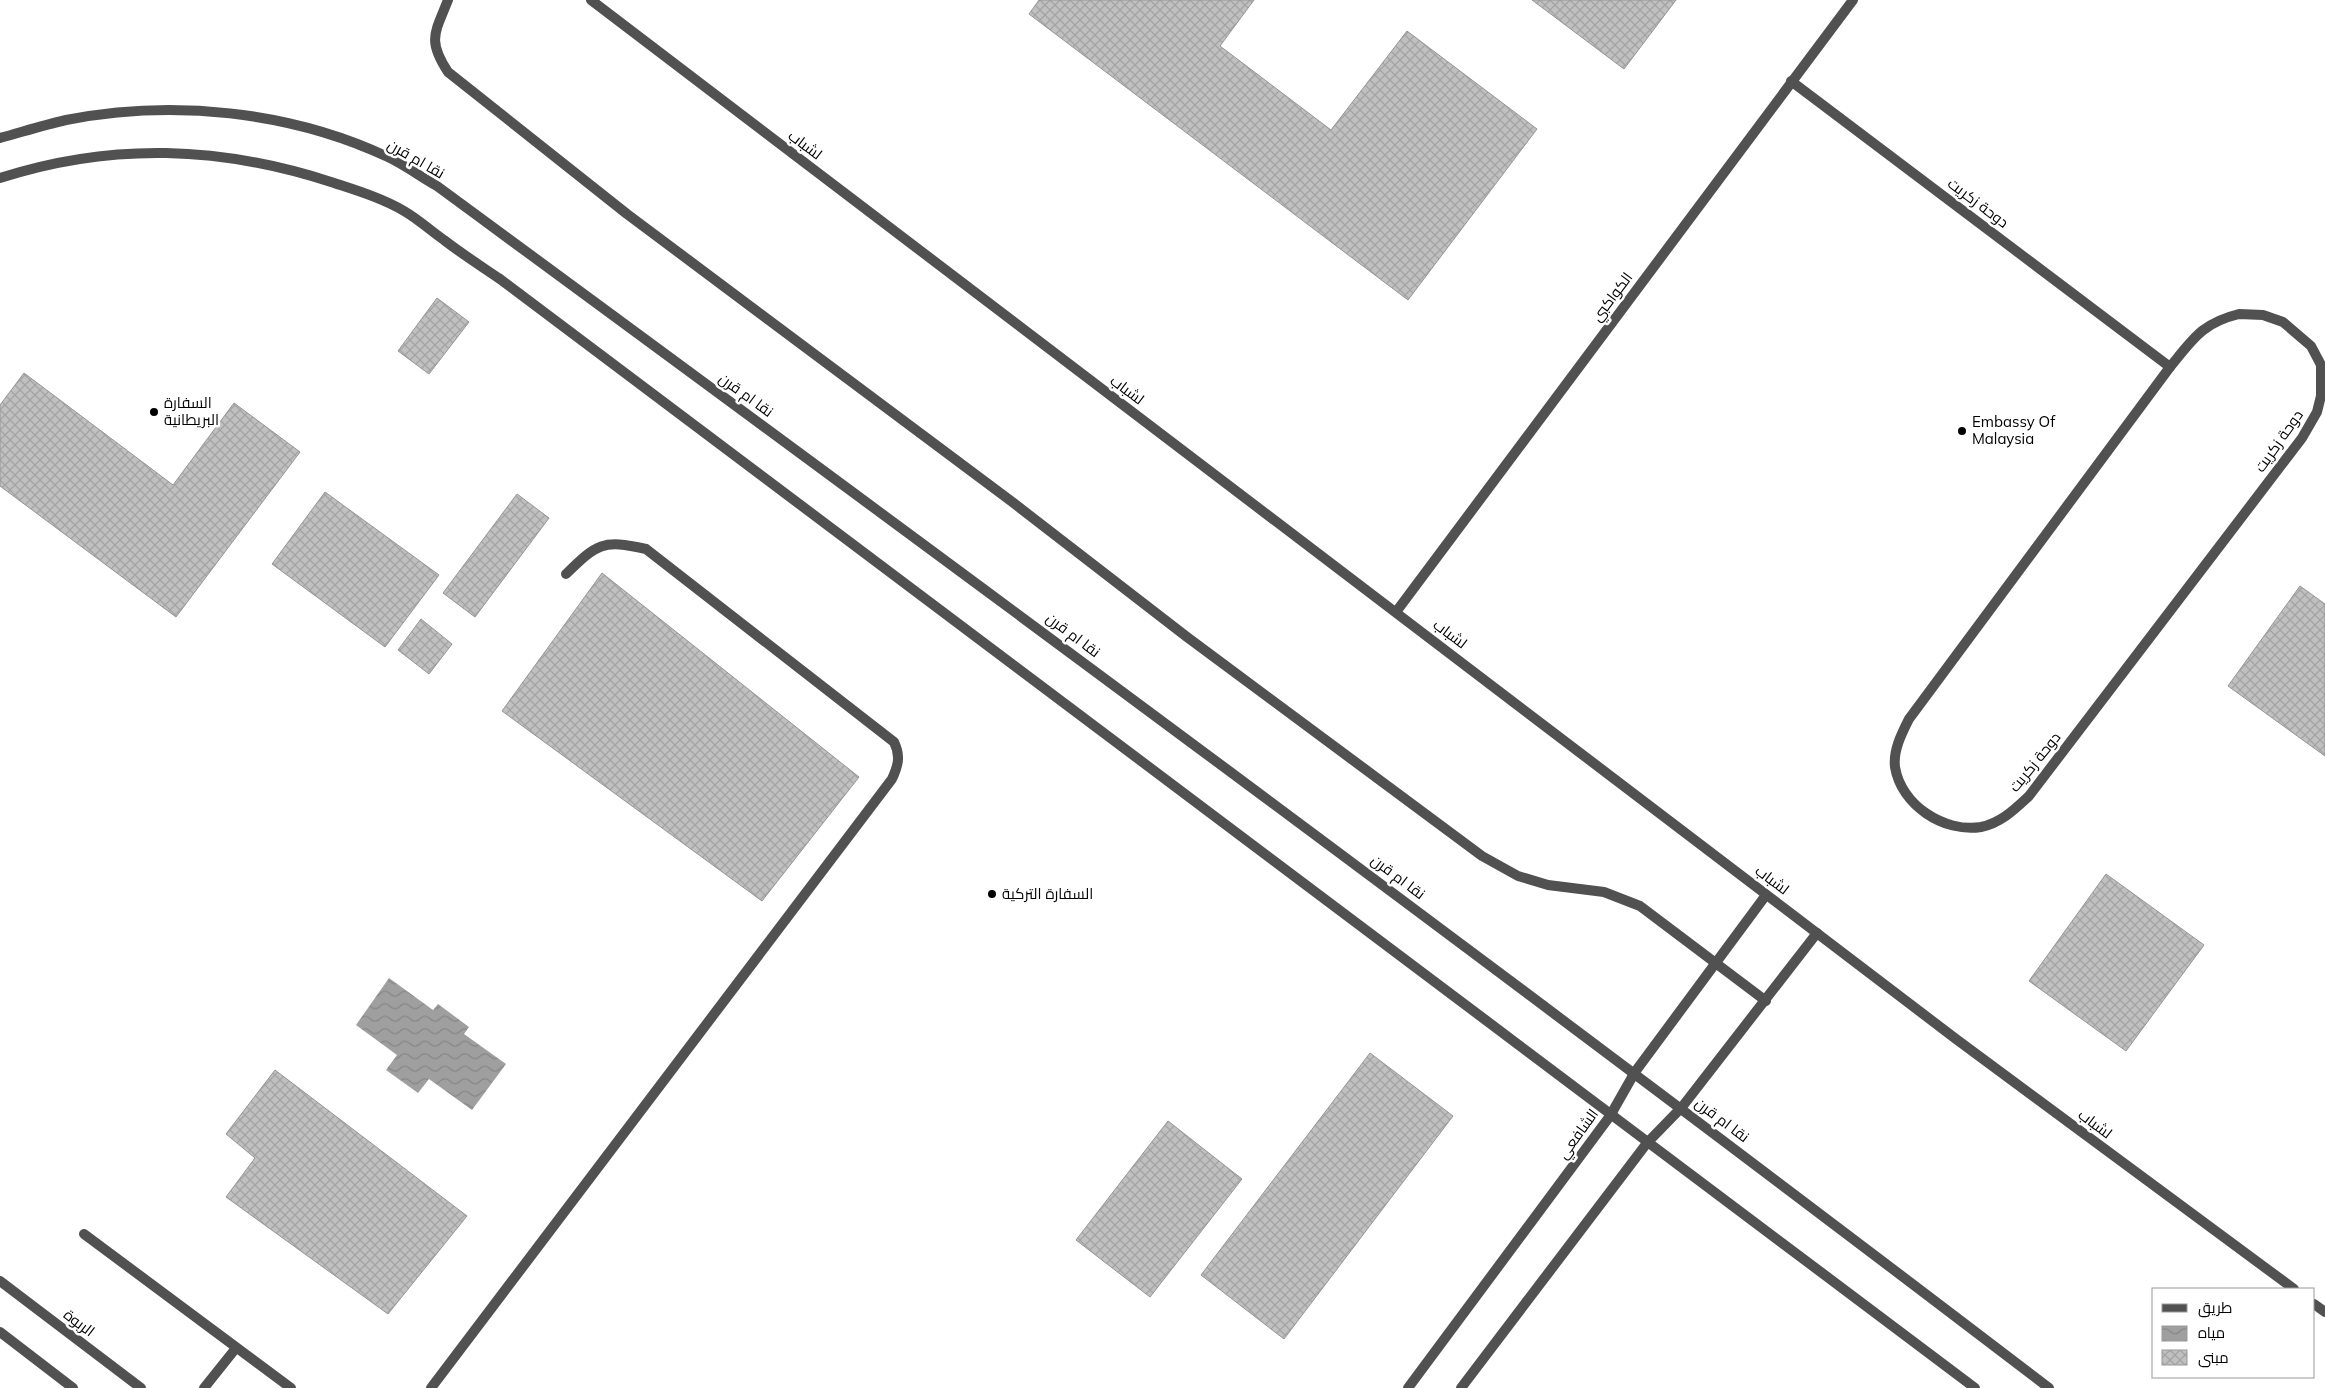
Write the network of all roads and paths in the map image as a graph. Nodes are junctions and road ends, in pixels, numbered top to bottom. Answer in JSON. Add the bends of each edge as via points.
{"nodes":[{"id":1,"x":448,"y":0,"type":"edge"},
{"id":2,"x":591,"y":0,"type":"edge"},
{"id":3,"x":1853,"y":0,"type":"edge"},
{"id":4,"x":1792,"y":81,"type":"junction"},
{"id":5,"x":0,"y":138,"type":"edge"},
{"id":6,"x":0,"y":178,"type":"edge"},
{"id":7,"x":2170,"y":367,"type":"junction"},
{"id":8,"x":566,"y":574,"type":"dead end"},
{"id":9,"x":1396,"y":612,"type":"junction"},
{"id":10,"x":1766,"y":895,"type":"junction"},
{"id":11,"x":1817,"y":932,"type":"junction"},
{"id":12,"x":1718,"y":963,"type":"junction"},
{"id":13,"x":1766,"y":1000,"type":"junction"},
{"id":14,"x":1635,"y":1072,"type":"junction"},
{"id":15,"x":1682,"y":1107,"type":"junction"},
{"id":16,"x":1610,"y":1116,"type":"junction"},
{"id":17,"x":1647,"y":1143,"type":"junction"},
{"id":18,"x":84,"y":1234,"type":"dead end"},
{"id":19,"x":0,"y":1281,"type":"edge"},
{"id":20,"x":2293,"y":1288,"type":"edge"},
{"id":21,"x":0,"y":1332,"type":"edge"},
{"id":22,"x":236,"y":1348,"type":"junction"},
{"id":23,"x":73,"y":1388,"type":"edge"},
{"id":24,"x":141,"y":1388,"type":"edge"},
{"id":25,"x":204,"y":1388,"type":"edge"},
{"id":26,"x":291,"y":1388,"type":"edge"},
{"id":27,"x":431,"y":1388,"type":"edge"},
{"id":28,"x":1408,"y":1388,"type":"edge"},
{"id":29,"x":1462,"y":1388,"type":"edge"},
{"id":30,"x":1975,"y":1388,"type":"edge"},
{"id":31,"x":2049,"y":1388,"type":"edge"}],
"edges":[{"from":1,"to":12,"type":"street","via":[[434,40],[448,72],[627,214],[1482,856],[1518,876],[1548,885],[1604,892],[1640,906]]},
{"from":2,"to":9,"type":"street","name":"لشباب"},
{"from":3,"to":4,"type":"street","name":"الكواكبي"},
{"from":4,"to":7,"type":"street","name":"دوحة زكريت"},
{"from":4,"to":9,"type":"street","name":"الكواكبي"},
{"from":5,"to":14,"type":"street","name":"نقا ام قرن","via":[[66,120],[123,112],[181,110],[283,122],[388,157],[437,186],[1024,617]]},
{"from":6,"to":16,"type":"street","via":[[30,168],[126,154],[181,152],[223,155],[305,174],[404,211],[524,296]]},
{"from":7,"to":7,"type":"street","name":"دوحة زكريت","via":[[1909,719],[1899,739],[1895,766],[1904,792],[1928,815],[1958,828],[1982,827],[2004,818],[2029,796],[2296,446],[2317,412],[2322,376],[2321,365],[2311,346],[2283,322],[2263,315],[2239,314],[2221,318],[2202,329]]},
{"from":8,"to":27,"type":"street","via":[[592,549],[619,543],[646,549],[894,742],[899,752],[897,768],[886,787]]},
{"from":9,"to":10,"type":"street","name":"لشباب"},
{"from":10,"to":11,"type":"street","name":"لشباب"},
{"from":10,"to":12,"type":"street","name":"الشافعي"},
{"from":11,"to":13,"type":"street"},
{"from":11,"to":20,"type":"street","name":"لشباب"},
{"from":12,"to":13,"type":"street"},
{"from":12,"to":14,"type":"street","name":"الشافعي"},
{"from":13,"to":15,"type":"street"},
{"from":14,"to":15,"type":"street","name":"نقا ام قرن"},
{"from":14,"to":16,"type":"street","name":"الشافعي"},
{"from":15,"to":17,"type":"street"},
{"from":15,"to":31,"type":"street","name":"نقا ام قرن"},
{"from":16,"to":17,"type":"street"},
{"from":16,"to":28,"type":"street","name":"الشافعي"},
{"from":17,"to":29,"type":"street"},
{"from":17,"to":30,"type":"street"},
{"from":18,"to":22,"type":"street"},
{"from":19,"to":24,"type":"street","name":"الربوة"},
{"from":21,"to":23,"type":"street"},
{"from":22,"to":25,"type":"street"},
{"from":22,"to":26,"type":"street"}]}
